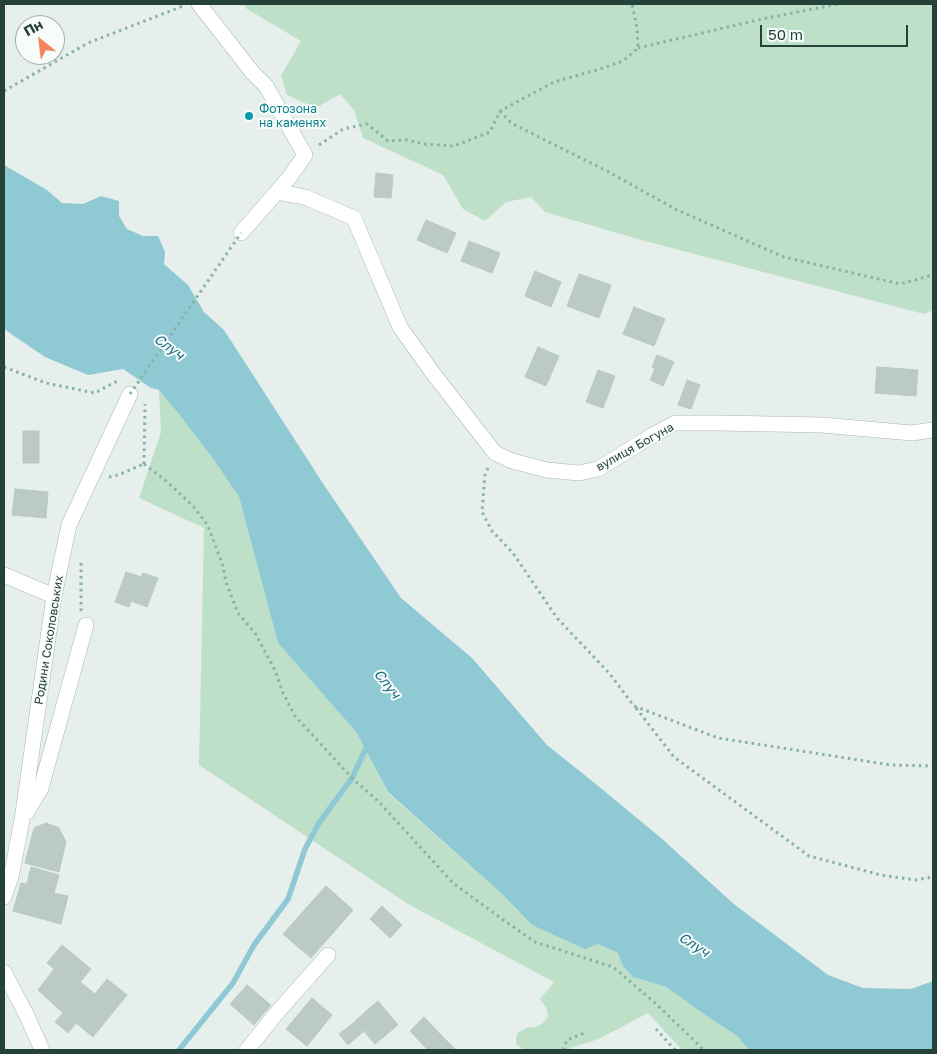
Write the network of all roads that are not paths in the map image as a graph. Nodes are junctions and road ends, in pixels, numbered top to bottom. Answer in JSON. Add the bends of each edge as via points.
{"nodes":[{"id":1,"x":199,"y":4,"type":"edge"},
{"id":2,"x":277,"y":192,"type":"junction"},
{"id":3,"x":242,"y":233,"type":"road end"},
{"id":4,"x":132,"y":389,"type":"road end"},
{"id":5,"x":933,"y":430,"type":"edge"},
{"id":6,"x":4,"y":575,"type":"edge"},
{"id":7,"x":54,"y":596,"type":"junction"},
{"id":8,"x":86,"y":625,"type":"road end"},
{"id":9,"x":22,"y":820,"type":"junction"},
{"id":10,"x":4,"y":897,"type":"edge"},
{"id":11,"x":328,"y":955,"type":"dead end"},
{"id":12,"x":4,"y":972,"type":"edge"},
{"id":13,"x":37,"y":1048,"type":"edge"},
{"id":14,"x":247,"y":1050,"type":"edge"}],
"edges":[{"from":1,"to":2,"type":"street","via":[[266,86],[305,155]]},
{"from":2,"to":3,"type":"street"},
{"from":2,"to":5,"type":"street","name":"вулиця Богуна","via":[[305,196],[354,218],[400,327],[495,454],[512,461],[546,470],[579,473],[598,469],[675,423],[822,425],[912,433]]},
{"from":4,"to":7,"type":"street","name":"Родини Соколовських","via":[[70,525]]},
{"from":6,"to":7,"type":"street"},
{"from":7,"to":9,"type":"street","name":"Родини Соколовських"},
{"from":8,"to":9,"type":"street","via":[[41,788]]},
{"from":9,"to":10,"type":"street","name":"Родини Соколовських"},
{"from":11,"to":14,"type":"street"},
{"from":12,"to":13,"type":"street","via":[[27,1016]]}]}
